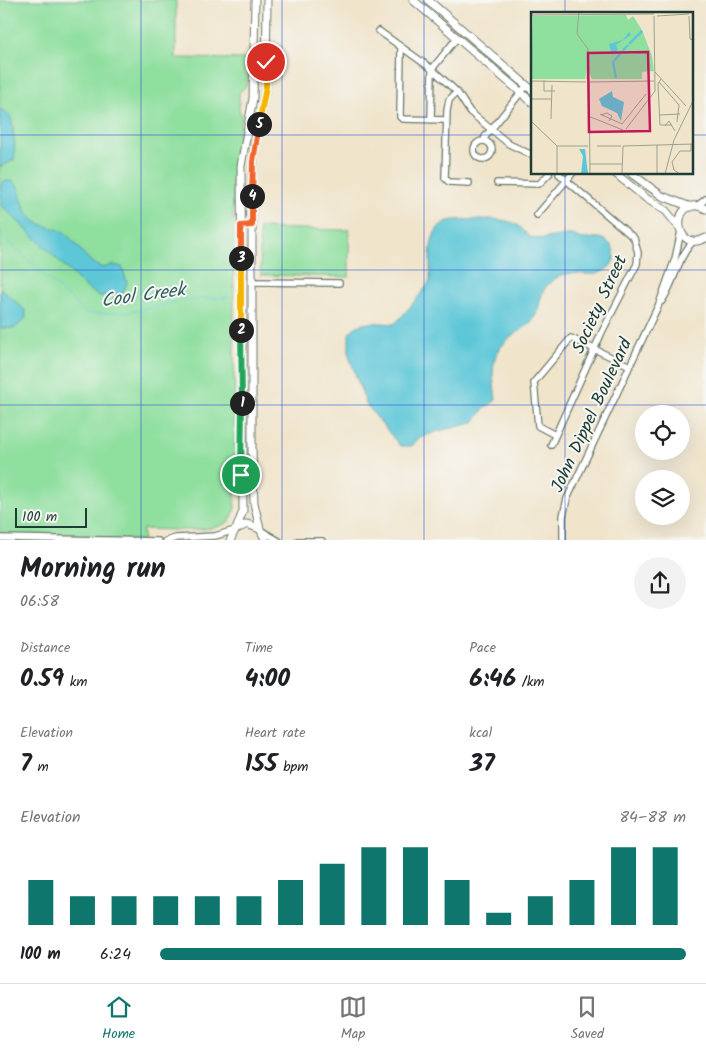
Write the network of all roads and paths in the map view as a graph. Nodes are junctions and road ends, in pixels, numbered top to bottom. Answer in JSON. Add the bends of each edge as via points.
{"nodes":[{"id":1,"x":255,"y":0,"type":"edge"},
{"id":2,"x":267,"y":0,"type":"edge"},
{"id":3,"x":413,"y":0,"type":"edge"},
{"id":4,"x":428,"y":0,"type":"edge"},
{"id":5,"x":379,"y":31,"type":"dead end"},
{"id":6,"x":458,"y":38,"type":"junction"},
{"id":7,"x":401,"y":47,"type":"junction"},
{"id":8,"x":432,"y":69,"type":"junction"},
{"id":9,"x":530,"y":87,"type":"edge"},
{"id":10,"x":457,"y":92,"type":"junction"},
{"id":11,"x":521,"y":92,"type":"junction"},
{"id":12,"x":531,"y":101,"type":"edge"},
{"id":13,"x":431,"y":120,"type":"junction"},
{"id":14,"x":446,"y":120,"type":"junction"},
{"id":15,"x":491,"y":129,"type":"junction"},
{"id":16,"x":484,"y":141,"type":"dead end"},
{"id":17,"x":531,"y":155,"type":"edge"},
{"id":18,"x":548,"y":175,"type":"edge"},
{"id":19,"x":560,"y":175,"type":"edge"},
{"id":20,"x":571,"y":175,"type":"edge"},
{"id":21,"x":617,"y":175,"type":"edge"},
{"id":22,"x":633,"y":175,"type":"edge"},
{"id":23,"x":566,"y":181,"type":"junction"},
{"id":24,"x":469,"y":183,"type":"dead end"},
{"id":25,"x":497,"y":183,"type":"dead end"},
{"id":26,"x":706,"y":199,"type":"edge"},
{"id":27,"x":694,"y":206,"type":"junction"},
{"id":28,"x":706,"y":209,"type":"edge"},
{"id":29,"x":537,"y":215,"type":"dead end"},
{"id":30,"x":252,"y":225,"type":"junction"},
{"id":31,"x":241,"y":226,"type":"junction"},
{"id":32,"x":680,"y":229,"type":"junction"},
{"id":33,"x":706,"y":238,"type":"edge"},
{"id":34,"x":694,"y":241,"type":"junction"},
{"id":35,"x":252,"y":282,"type":"junction"},
{"id":36,"x":339,"y":283,"type":"dead end"},
{"id":37,"x":659,"y":304,"type":"junction"},
{"id":38,"x":594,"y":349,"type":"junction"},
{"id":39,"x":630,"y":366,"type":"junction"},
{"id":40,"x":555,"y":435,"type":"junction"},
{"id":41,"x":551,"y":444,"type":"dead end"},
{"id":42,"x":236,"y":528,"type":"junction"},
{"id":43,"x":261,"y":530,"type":"junction"},
{"id":44,"x":0,"y":538,"type":"edge"},
{"id":45,"x":158,"y":540,"type":"edge"},
{"id":46,"x":166,"y":540,"type":"edge"},
{"id":47,"x":230,"y":540,"type":"edge"},
{"id":48,"x":266,"y":540,"type":"edge"},
{"id":49,"x":279,"y":540,"type":"edge"},
{"id":50,"x":298,"y":540,"type":"edge"},
{"id":51,"x":322,"y":540,"type":"edge"},
{"id":52,"x":563,"y":540,"type":"edge"}],
"edges":[{"from":1,"to":31,"type":"street","via":[[253,98],[241,166]]},
{"from":2,"to":30,"type":"street","via":[[266,87],[253,155]]},
{"from":3,"to":6,"type":"street"},
{"from":4,"to":9,"type":"street"},
{"from":5,"to":7,"type":"street"},
{"from":6,"to":8,"type":"street"},
{"from":6,"to":11,"type":"street"},
{"from":7,"to":8,"type":"street"},
{"from":7,"to":13,"type":"street","via":[[401,118]]},
{"from":8,"to":10,"type":"street"},
{"from":8,"to":13,"type":"street"},
{"from":9,"to":11,"type":"street"},
{"from":10,"to":14,"type":"street","via":[[448,103]]},
{"from":10,"to":15,"type":"street","via":[[470,112]]},
{"from":11,"to":12,"type":"street"},
{"from":11,"to":15,"type":"street"},
{"from":13,"to":14,"type":"street"},
{"from":14,"to":24,"type":"street","via":[[446,180]]},
{"from":15,"to":16,"type":"street"},
{"from":15,"to":17,"type":"street","via":[[509,144]]},
{"from":18,"to":25,"type":"street","via":[[539,184]]},
{"from":19,"to":23,"type":"street","name":"Society Street"},
{"from":20,"to":23,"type":"street"},
{"from":21,"to":32,"type":"street","via":[[666,211]]},
{"from":22,"to":27,"type":"street","via":[[662,196]]},
{"from":23,"to":29,"type":"street"},
{"from":23,"to":38,"type":"street","name":"Society Street","via":[[634,238],[638,254],[637,264]]},
{"from":26,"to":27,"type":"street"},
{"from":27,"to":28,"type":"street"},
{"from":27,"to":32,"type":"street","via":[[681,215]]},
{"from":30,"to":31,"type":"street"},
{"from":30,"to":35,"type":"street"},
{"from":31,"to":42,"type":"street","via":[[243,511]]},
{"from":32,"to":34,"type":"street","via":[[686,238]]},
{"from":32,"to":37,"type":"street","name":"John Dippel Boulevard","via":[[675,259]]},
{"from":33,"to":34,"type":"street"},
{"from":34,"to":37,"type":"street","name":"John Dippel Boulevard","via":[[685,250],[670,290]]},
{"from":35,"to":36,"type":"street"},
{"from":35,"to":43,"type":"street","via":[[253,483]]},
{"from":37,"to":39,"type":"street","name":"John Dippel Boulevard"},
{"from":38,"to":39,"type":"street"},
{"from":38,"to":40,"type":"street","name":"Society Street"},
{"from":38,"to":40,"type":"street","via":[[571,338],[536,377],[538,426]]},
{"from":39,"to":52,"type":"street","name":"John Dippel Boulevard","via":[[567,499]]},
{"from":40,"to":41,"type":"street","name":"Society Street"},
{"from":42,"to":43,"type":"street","via":[[250,524]]},
{"from":42,"to":46,"type":"street","via":[[216,536]]},
{"from":42,"to":47,"type":"street"},
{"from":43,"to":48,"type":"street"},
{"from":43,"to":49,"type":"street"},
{"from":44,"to":45,"type":"street"},
{"from":50,"to":51,"type":"street"}]}
